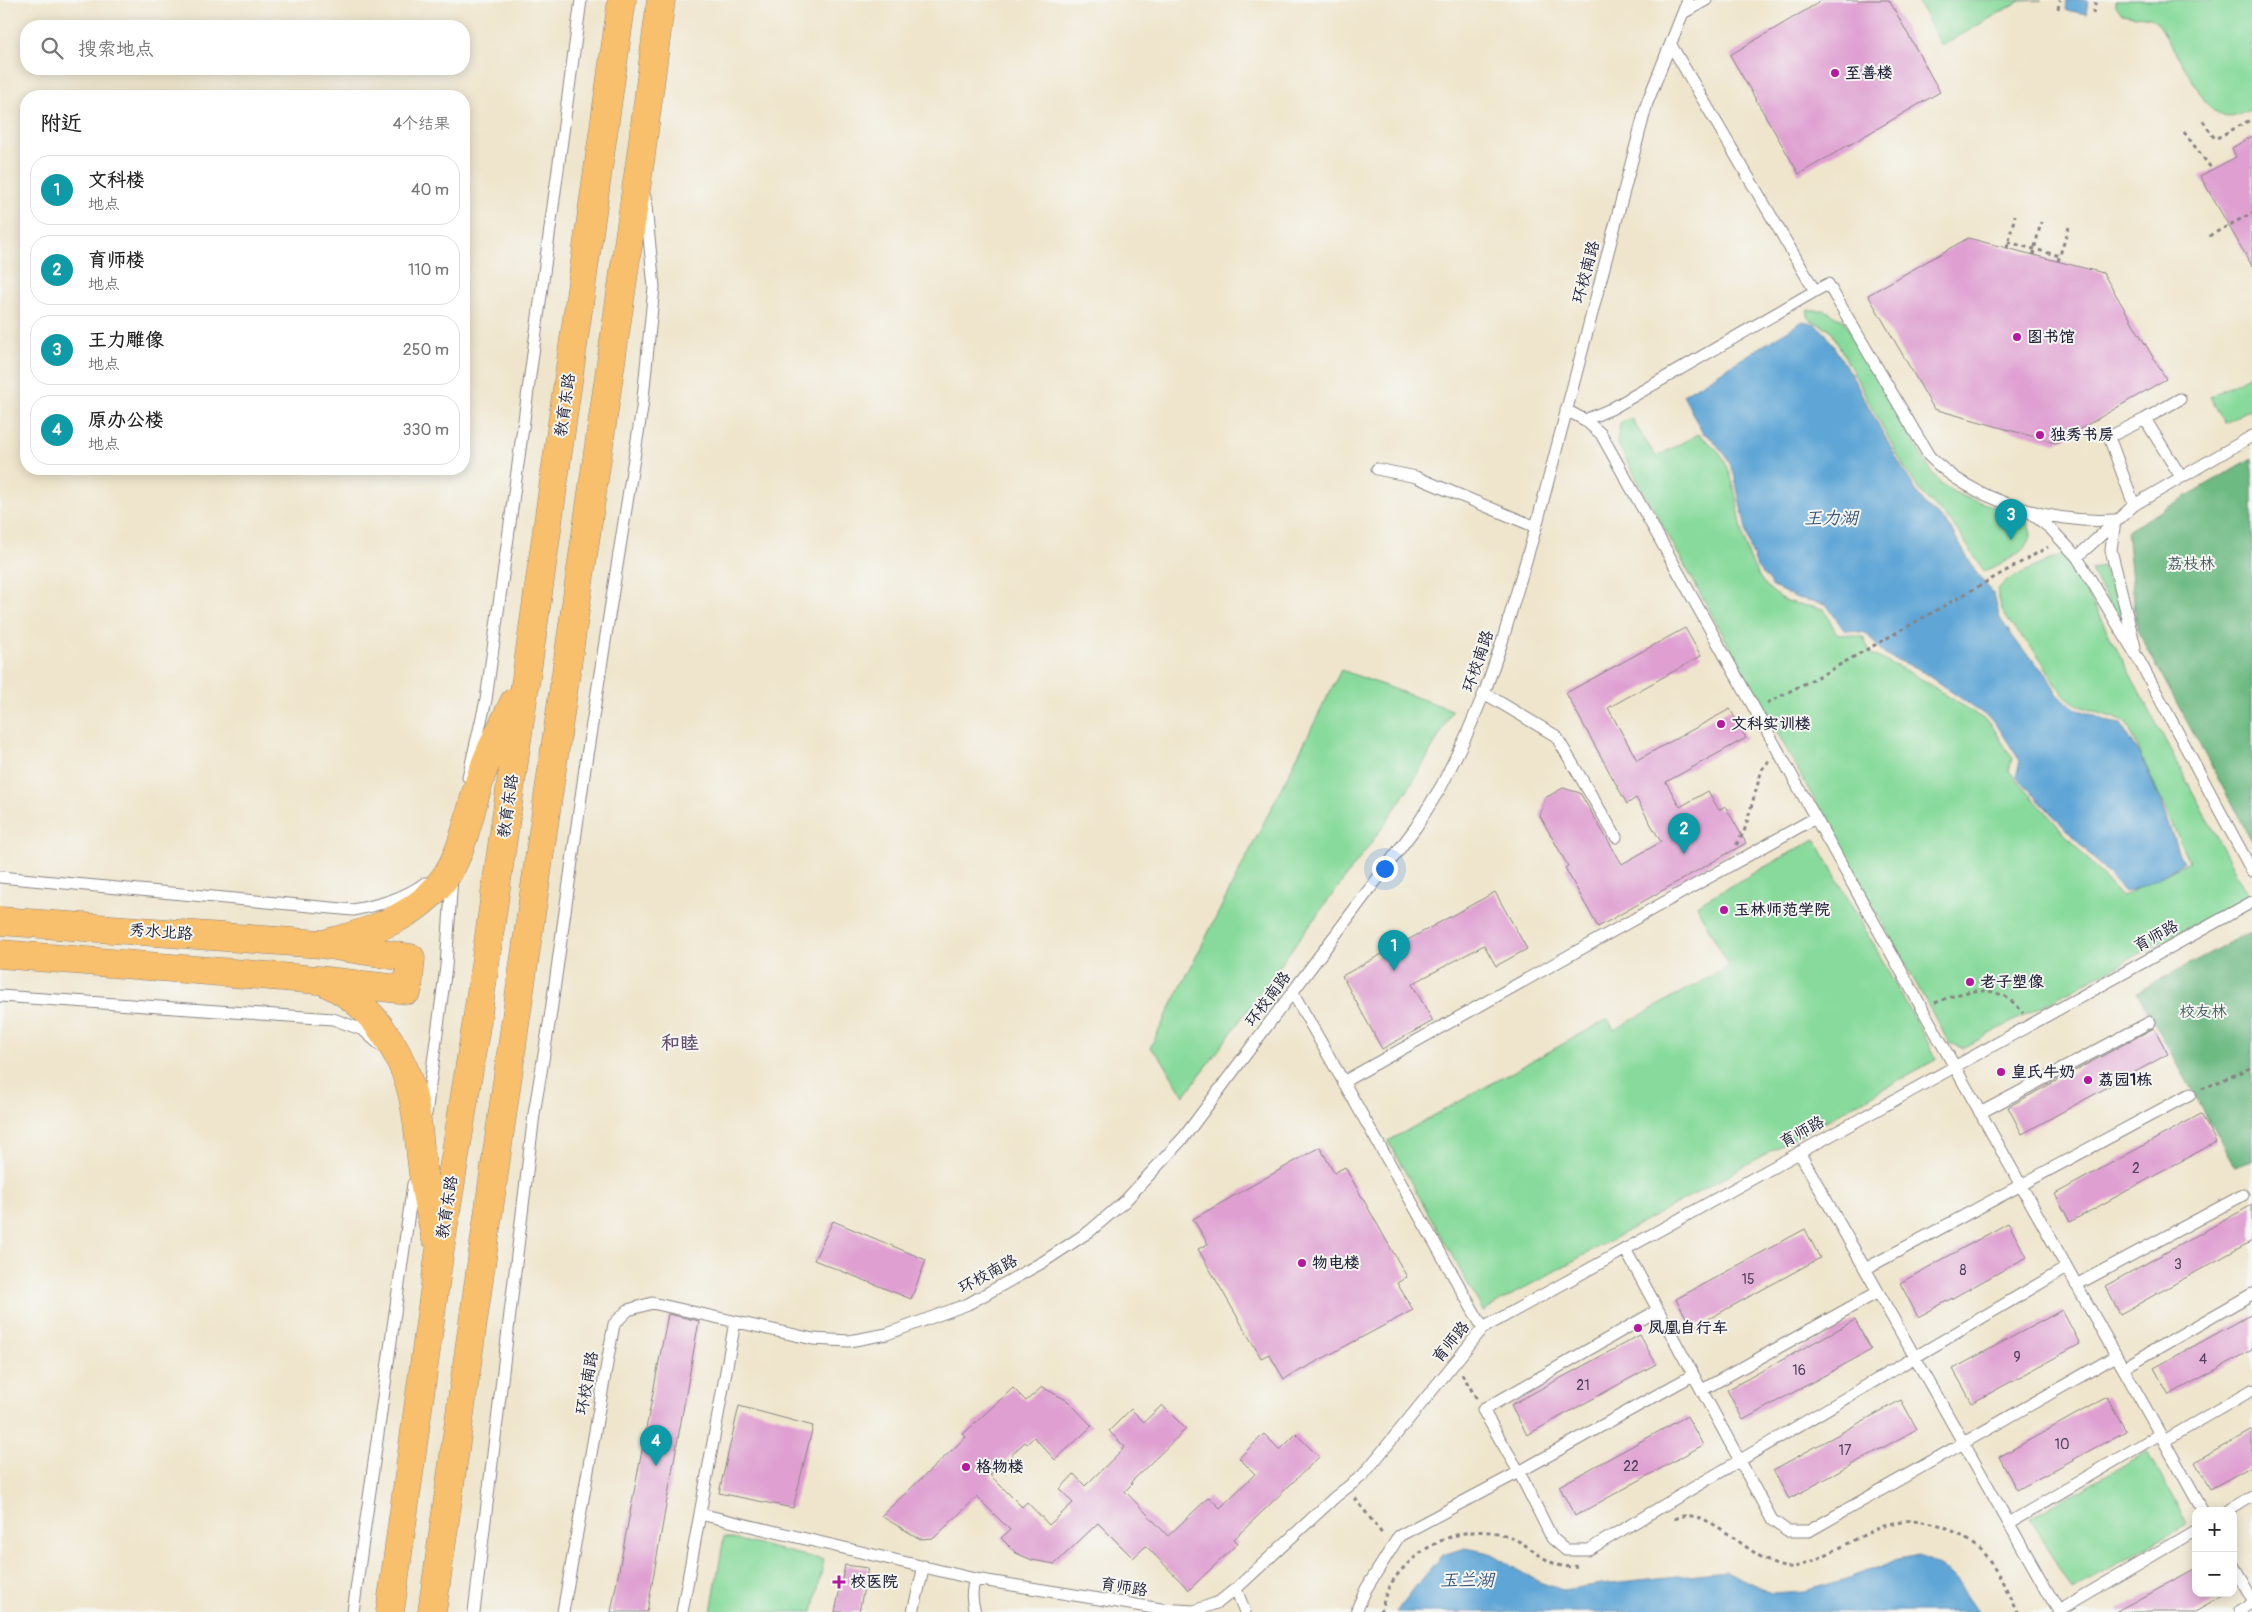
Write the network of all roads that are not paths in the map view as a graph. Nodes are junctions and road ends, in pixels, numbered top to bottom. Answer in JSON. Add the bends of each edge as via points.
{"nodes":[{"id":1,"x":581,"y":0,"type":"edge"},
{"id":2,"x":622,"y":0,"type":"edge"},
{"id":3,"x":661,"y":0,"type":"edge"},
{"id":4,"x":1688,"y":0,"type":"edge"},
{"id":5,"x":1706,"y":0,"type":"edge"},
{"id":6,"x":1683,"y":13,"type":"junction"},
{"id":7,"x":1671,"y":45,"type":"junction"},
{"id":8,"x":641,"y":155,"type":"junction"},
{"id":9,"x":1815,"y":291,"type":"junction"},
{"id":10,"x":2180,"y":399,"type":"dead end"},
{"id":11,"x":1566,"y":410,"type":"junction"},
{"id":12,"x":2145,"y":419,"type":"junction"},
{"id":13,"x":1585,"y":420,"type":"junction"},
{"id":14,"x":2252,"y":436,"type":"edge"},
{"id":15,"x":1377,"y":469,"type":"dead end"},
{"id":16,"x":2181,"y":477,"type":"junction"},
{"id":17,"x":2134,"y":504,"type":"junction"},
{"id":18,"x":2027,"y":510,"type":"junction"},
{"id":19,"x":2115,"y":520,"type":"junction"},
{"id":20,"x":1536,"y":527,"type":"junction"},
{"id":21,"x":2077,"y":557,"type":"junction"},
{"id":22,"x":2139,"y":660,"type":"junction"},
{"id":23,"x":528,"y":671,"type":"junction"},
{"id":24,"x":1484,"y":693,"type":"junction"},
{"id":25,"x":1815,"y":818,"type":"junction"},
{"id":26,"x":456,"y":832,"type":"junction"},
{"id":27,"x":1616,"y":837,"type":"dead end"},
{"id":28,"x":453,"y":863,"type":"junction"},
{"id":29,"x":2252,"y":871,"type":"edge"},
{"id":30,"x":0,"y":877,"type":"edge"},
{"id":31,"x":2252,"y":902,"type":"edge"},
{"id":32,"x":0,"y":920,"type":"edge"},
{"id":33,"x":321,"y":944,"type":"junction"},
{"id":34,"x":0,"y":954,"type":"edge"},
{"id":35,"x":318,"y":980,"type":"junction"},
{"id":36,"x":1293,"y":993,"type":"junction"},
{"id":37,"x":0,"y":996,"type":"edge"},
{"id":38,"x":2150,"y":1022,"type":"dead end"},
{"id":39,"x":1954,"y":1067,"type":"junction"},
{"id":40,"x":1343,"y":1082,"type":"junction"},
{"id":41,"x":2190,"y":1094,"type":"road end"},
{"id":42,"x":1980,"y":1113,"type":"junction"},
{"id":43,"x":1799,"y":1152,"type":"junction"},
{"id":44,"x":420,"y":1155,"type":"junction"},
{"id":45,"x":2021,"y":1186,"type":"junction"},
{"id":46,"x":414,"y":1191,"type":"junction"},
{"id":47,"x":2243,"y":1195,"type":"dead end"},
{"id":48,"x":1625,"y":1249,"type":"junction"},
{"id":49,"x":439,"y":1256,"type":"junction"},
{"id":50,"x":2066,"y":1268,"type":"junction"},
{"id":51,"x":1865,"y":1269,"type":"junction"},
{"id":52,"x":2076,"y":1285,"type":"junction"},
{"id":53,"x":1878,"y":1292,"type":"junction"},
{"id":54,"x":2252,"y":1294,"type":"edge"},
{"id":55,"x":1658,"y":1310,"type":"junction"},
{"id":56,"x":736,"y":1322,"type":"junction"},
{"id":57,"x":1483,"y":1328,"type":"junction"},
{"id":58,"x":1914,"y":1356,"type":"junction"},
{"id":59,"x":2116,"y":1356,"type":"junction"},
{"id":60,"x":2123,"y":1368,"type":"junction"},
{"id":61,"x":1693,"y":1375,"type":"junction"},
{"id":62,"x":1702,"y":1390,"type":"junction"},
{"id":63,"x":2252,"y":1390,"type":"edge"},
{"id":64,"x":2162,"y":1437,"type":"junction"},
{"id":65,"x":1963,"y":1442,"type":"junction"},
{"id":66,"x":1739,"y":1460,"type":"junction"},
{"id":67,"x":1519,"y":1472,"type":"junction"},
{"id":68,"x":2252,"y":1496,"type":"edge"},
{"id":69,"x":2201,"y":1507,"type":"edge"},
{"id":70,"x":2234,"y":1507,"type":"edge"},
{"id":71,"x":700,"y":1514,"type":"junction"},
{"id":72,"x":2009,"y":1523,"type":"junction"},
{"id":73,"x":2192,"y":1532,"type":"edge"},
{"id":74,"x":924,"y":1566,"type":"junction"},
{"id":75,"x":2237,"y":1572,"type":"edge"},
{"id":76,"x":975,"y":1579,"type":"junction"},
{"id":77,"x":1236,"y":1589,"type":"junction"},
{"id":78,"x":2252,"y":1598,"type":"edge"},
{"id":79,"x":2252,"y":1604,"type":"edge"},
{"id":80,"x":2059,"y":1611,"type":"edge"},
{"id":81,"x":353,"y":1612,"type":"edge"},
{"id":82,"x":390,"y":1612,"type":"edge"},
{"id":83,"x":432,"y":1612,"type":"edge"},
{"id":84,"x":474,"y":1612,"type":"edge"},
{"id":85,"x":563,"y":1612,"type":"edge"},
{"id":86,"x":682,"y":1612,"type":"edge"},
{"id":87,"x":914,"y":1612,"type":"edge"},
{"id":88,"x":975,"y":1612,"type":"edge"},
{"id":89,"x":1245,"y":1612,"type":"edge"},
{"id":90,"x":1356,"y":1612,"type":"edge"},
{"id":91,"x":2239,"y":1612,"type":"edge"}],
"edges":[{"from":1,"to":26,"type":"lane","via":[[486,700]]},
{"from":2,"to":23,"type":"main road","name":"教育东路"},
{"from":3,"to":8,"type":"main road"},
{"from":4,"to":6,"type":"lane","name":"环校南路"},
{"from":5,"to":6,"type":"lane"},
{"from":6,"to":7,"type":"lane","name":"环校南路"},
{"from":7,"to":9,"type":"lane"},
{"from":7,"to":11,"type":"lane","name":"环校南路","via":[[1647,103]]},
{"from":8,"to":83,"type":"main road"},
{"from":8,"to":84,"type":"lane","via":[[654,287],[642,408],[534,1114]]},
{"from":9,"to":13,"type":"lane","via":[[1612,409]]},
{"from":9,"to":18,"type":"lane","via":[[1828,284],[1929,456],[1967,485]]},
{"from":10,"to":12,"type":"lane"},
{"from":11,"to":13,"type":"lane"},
{"from":11,"to":20,"type":"lane","name":"环校南路"},
{"from":12,"to":16,"type":"lane"},
{"from":12,"to":17,"type":"lane","via":[[2109,437]]},
{"from":13,"to":25,"type":"lane","via":[[1601,434]]},
{"from":14,"to":16,"type":"lane"},
{"from":15,"to":20,"type":"lane","via":[[1416,477]]},
{"from":16,"to":17,"type":"lane"},
{"from":17,"to":19,"type":"lane"},
{"from":18,"to":19,"type":"lane","via":[[2078,520]]},
{"from":18,"to":21,"type":"lane","via":[[2062,539]]},
{"from":19,"to":21,"type":"lane"},
{"from":19,"to":22,"type":"lane","via":[[2111,550]]},
{"from":20,"to":24,"type":"lane","name":"环校南路"},
{"from":21,"to":22,"type":"lane"},
{"from":22,"to":29,"type":"lane"},
{"from":23,"to":28,"type":"main road","via":[[484,767]]},
{"from":23,"to":49,"type":"main road","name":"教育东路"},
{"from":24,"to":27,"type":"lane","via":[[1556,736]]},
{"from":24,"to":36,"type":"lane","name":"环校南路","via":[[1442,785],[1416,827]]},
{"from":25,"to":39,"type":"lane"},
{"from":25,"to":40,"type":"lane"},
{"from":26,"to":28,"type":"lane"},
{"from":26,"to":30,"type":"lane","via":[[441,870],[414,891],[382,905],[353,910]]},
{"from":28,"to":33,"type":"main road","via":[[442,884],[422,904],[391,922],[356,936]]},
{"from":28,"to":44,"type":"lane","via":[[446,967]]},
{"from":31,"to":39,"type":"lane","name":"育师路"},
{"from":32,"to":33,"type":"main road","name":"秀水北路"},
{"from":33,"to":35,"type":"main road","via":[[411,958],[408,990]]},
{"from":34,"to":35,"type":"main road"},
{"from":35,"to":44,"type":"main road","via":[[357,1001],[397,1054],[410,1086]]},
{"from":36,"to":40,"type":"lane"},
{"from":36,"to":56,"type":"lane","name":"环校南路","via":[[1184,1137],[1125,1201],[1090,1231],[1005,1284],[928,1320],[886,1334],[849,1340],[813,1339]]},
{"from":37,"to":46,"type":"lane","via":[[333,1019],[363,1030],[384,1048],[402,1082],[409,1111]]},
{"from":38,"to":42,"type":"lane"},
{"from":39,"to":42,"type":"lane"},
{"from":39,"to":43,"type":"lane","name":"育师路"},
{"from":40,"to":57,"type":"lane"},
{"from":41,"to":45,"type":"lane"},
{"from":42,"to":45,"type":"lane"},
{"from":43,"to":48,"type":"lane","name":"育师路"},
{"from":43,"to":51,"type":"lane"},
{"from":44,"to":46,"type":"lane"},
{"from":44,"to":49,"type":"main road"},
{"from":45,"to":50,"type":"lane"},
{"from":45,"to":51,"type":"lane"},
{"from":46,"to":81,"type":"lane"},
{"from":47,"to":52,"type":"lane"},
{"from":48,"to":55,"type":"lane"},
{"from":48,"to":57,"type":"lane","name":"育师路"},
{"from":49,"to":82,"type":"main road","name":"教育东路"},
{"from":50,"to":52,"type":"lane"},
{"from":50,"to":58,"type":"lane"},
{"from":51,"to":53,"type":"lane"},
{"from":52,"to":59,"type":"lane"},
{"from":53,"to":58,"type":"lane"},
{"from":53,"to":62,"type":"lane"},
{"from":54,"to":60,"type":"lane"},
{"from":55,"to":61,"type":"lane"},
{"from":55,"to":67,"type":"lane","via":[[1484,1410]]},
{"from":56,"to":71,"type":"lane"},
{"from":56,"to":85,"type":"lane","name":"环校南路","via":[[652,1303],[628,1310],[614,1324]]},
{"from":57,"to":77,"type":"lane","name":"育师路","via":[[1363,1475]]},
{"from":58,"to":65,"type":"lane"},
{"from":58,"to":66,"type":"lane"},
{"from":59,"to":60,"type":"lane"},
{"from":59,"to":65,"type":"lane"},
{"from":60,"to":64,"type":"lane"},
{"from":61,"to":62,"type":"lane"},
{"from":61,"to":67,"type":"lane"},
{"from":62,"to":66,"type":"lane"},
{"from":63,"to":64,"type":"lane"},
{"from":64,"to":69,"type":"lane"},
{"from":64,"to":72,"type":"lane"},
{"from":65,"to":66,"type":"lane","via":[[1809,1531],[1787,1531],[1772,1520]]},
{"from":65,"to":72,"type":"lane"},
{"from":66,"to":67,"type":"lane","via":[[1588,1550],[1566,1550],[1552,1538]]},
{"from":67,"to":90,"type":"lane","via":[[1399,1536],[1366,1589]]},
{"from":68,"to":70,"type":"lane"},
{"from":71,"to":74,"type":"lane","name":"育师路"},
{"from":71,"to":86,"type":"lane"},
{"from":72,"to":80,"type":"lane"},
{"from":73,"to":80,"type":"lane"},
{"from":74,"to":76,"type":"lane","name":"育师路"},
{"from":74,"to":87,"type":"lane"},
{"from":75,"to":78,"type":"lane"},
{"from":76,"to":77,"type":"lane","name":"育师路","via":[[1161,1609],[1194,1611],[1219,1602]]},
{"from":76,"to":88,"type":"lane","via":[[971,1590]]},
{"from":77,"to":89,"type":"lane"},
{"from":79,"to":91,"type":"lane"}]}
